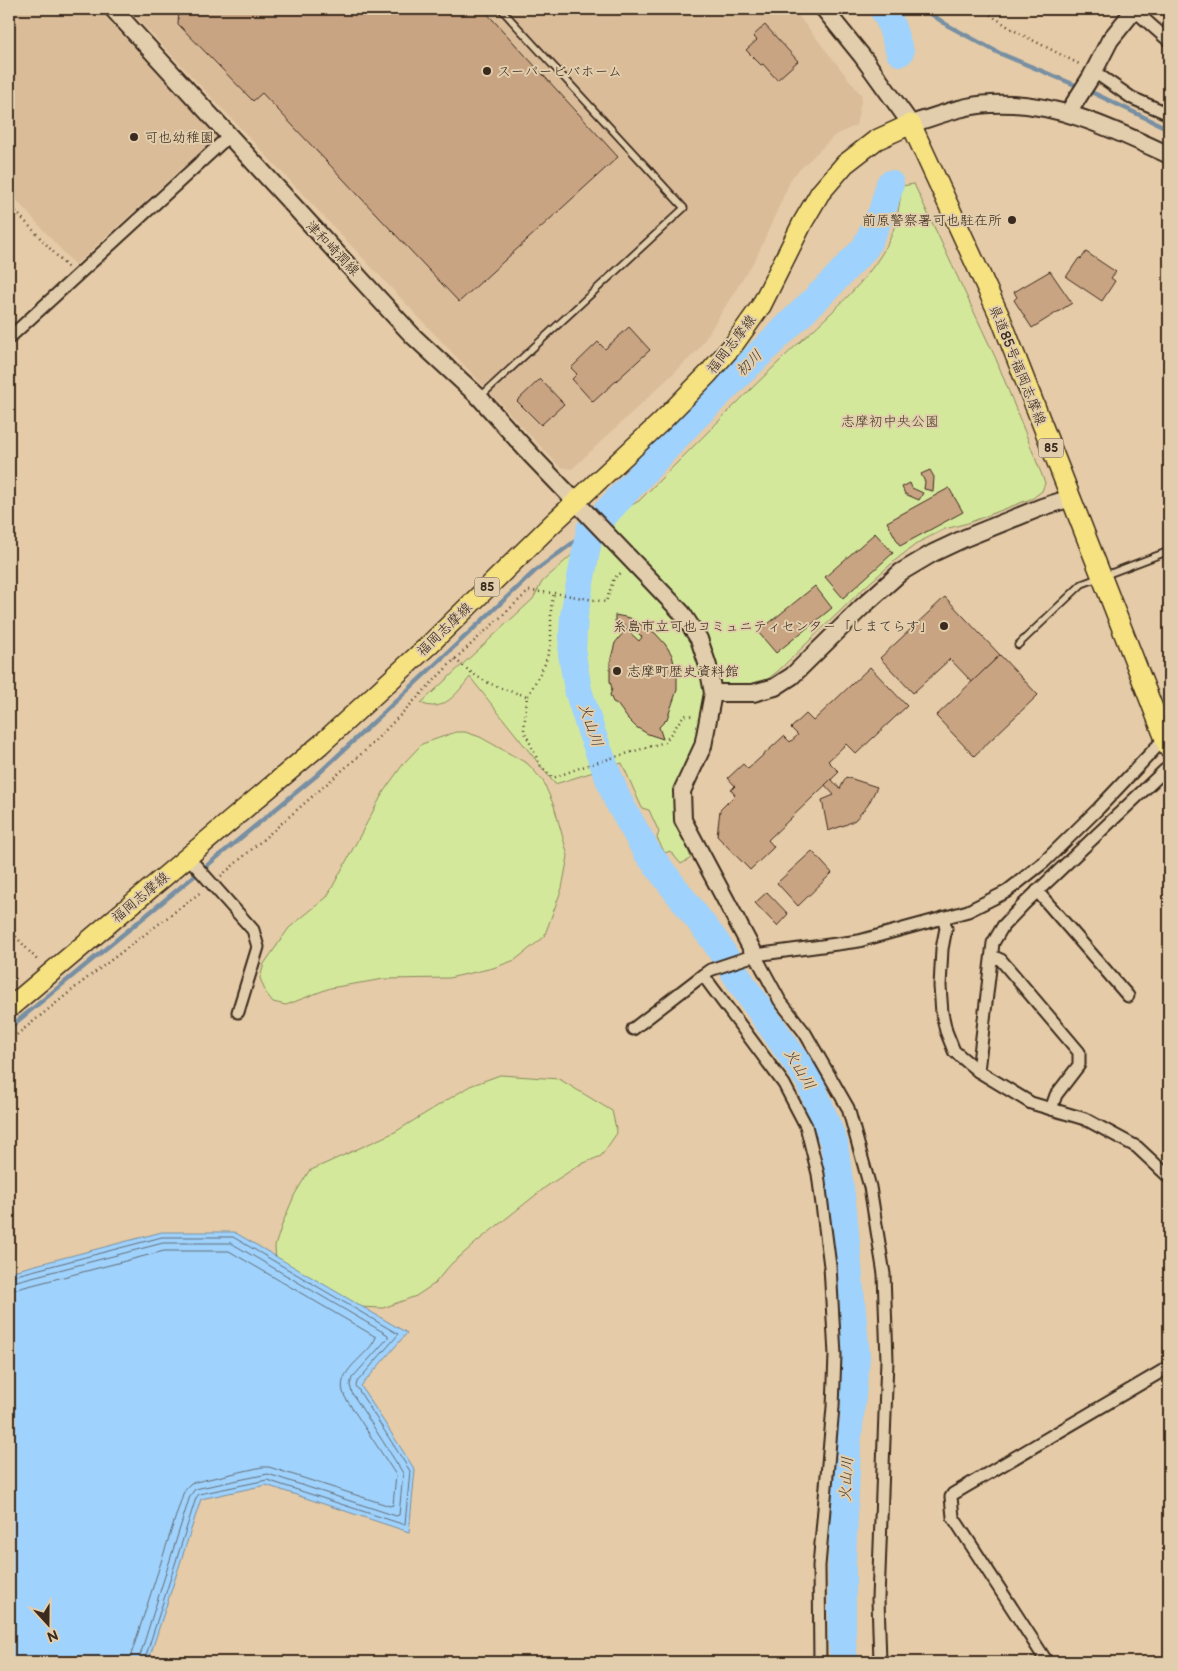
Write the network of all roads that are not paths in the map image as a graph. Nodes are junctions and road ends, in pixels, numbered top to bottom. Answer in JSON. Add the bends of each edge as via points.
{"nodes":[{"id":1,"x":113,"y":9,"type":"edge"},
{"id":2,"x":501,"y":9,"type":"edge"},
{"id":3,"x":824,"y":9,"type":"edge"},
{"id":4,"x":1135,"y":9,"type":"edge"},
{"id":5,"x":1169,"y":40,"type":"edge"},
{"id":6,"x":1092,"y":74,"type":"junction"},
{"id":7,"x":1068,"y":113,"type":"junction"},
{"id":8,"x":1169,"y":114,"type":"edge"},
{"id":9,"x":911,"y":124,"type":"junction"},
{"id":10,"x":230,"y":135,"type":"junction"},
{"id":11,"x":1169,"y":155,"type":"edge"},
{"id":12,"x":9,"y":338,"type":"edge"},
{"id":13,"x":480,"y":398,"type":"junction"},
{"id":14,"x":1071,"y":498,"type":"junction"},
{"id":15,"x":576,"y":502,"type":"junction"},
{"id":16,"x":1169,"y":551,"type":"edge"},
{"id":17,"x":1101,"y":577,"type":"junction"},
{"id":18,"x":1018,"y":645,"type":"dead end"},
{"id":19,"x":713,"y":693,"type":"junction"},
{"id":20,"x":1168,"y":740,"type":"edge"},
{"id":21,"x":1169,"y":769,"type":"edge"},
{"id":22,"x":191,"y":860,"type":"junction"},
{"id":23,"x":1038,"y":891,"type":"junction"},
{"id":24,"x":943,"y":918,"type":"junction"},
{"id":25,"x":992,"y":956,"type":"junction"},
{"id":26,"x":751,"y":957,"type":"junction"},
{"id":27,"x":707,"y":973,"type":"junction"},
{"id":28,"x":1128,"y":996,"type":"dead end"},
{"id":29,"x":9,"y":1008,"type":"edge"},
{"id":30,"x":238,"y":1012,"type":"dead end"},
{"id":31,"x":633,"y":1029,"type":"dead end"},
{"id":32,"x":978,"y":1071,"type":"junction"},
{"id":33,"x":1051,"y":1109,"type":"junction"},
{"id":34,"x":1169,"y":1177,"type":"edge"},
{"id":35,"x":1169,"y":1368,"type":"edge"},
{"id":36,"x":820,"y":1662,"type":"edge"},
{"id":37,"x":880,"y":1662,"type":"edge"},
{"id":38,"x":1047,"y":1662,"type":"edge"}],
"edges":[{"from":1,"to":10,"type":"street","name":"津和崎潤線"},
{"from":2,"to":13,"type":"lane","via":[[684,208]]},
{"from":3,"to":9,"type":"street"},
{"from":4,"to":5,"type":"street"},
{"from":4,"to":6,"type":"street","via":[[1110,40]]},
{"from":6,"to":7,"type":"street"},
{"from":6,"to":8,"type":"street","via":[[1132,98]]},
{"from":7,"to":9,"type":"street","via":[[1026,105],[989,104],[952,110]]},
{"from":7,"to":11,"type":"street"},
{"from":9,"to":14,"type":"main road","name":"県道85号福岡志摩線","number":"85","via":[[1001,319]]},
{"from":9,"to":15,"type":"main road","name":"福岡志摩線","number":"85","via":[[876,140],[845,164],[820,193],[761,306],[734,344],[708,374]]},
{"from":10,"to":12,"type":"street"},
{"from":10,"to":13,"type":"street","name":"津和崎潤線","via":[[414,336]]},
{"from":13,"to":15,"type":"street","name":"津和崎潤線"},
{"from":14,"to":17,"type":"main road","name":"県道85号福岡志摩線","number":"85"},
{"from":14,"to":19,"type":"street","via":[[965,538],[901,572],[792,676],[775,687],[754,693]]},
{"from":15,"to":19,"type":"street","name":"津和崎潤線","via":[[682,613],[699,639]]},
{"from":15,"to":22,"type":"main road","name":"福岡志摩線","number":"85","via":[[431,643]]},
{"from":16,"to":17,"type":"lane"},
{"from":17,"to":18,"type":"lane","via":[[1082,584]]},
{"from":17,"to":20,"type":"main road","name":"県道85号福岡志摩線","number":"85"},
{"from":19,"to":26,"type":"street","name":"津和崎潤線","via":[[702,746],[682,791],[683,820]]},
{"from":20,"to":24,"type":"street","via":[[1044,862],[1006,892],[968,911]]},
{"from":21,"to":23,"type":"street"},
{"from":22,"to":29,"type":"main road","name":"福岡志摩線","number":"85"},
{"from":22,"to":30,"type":"street","via":[[253,930],[258,947]]},
{"from":23,"to":25,"type":"street","via":[[1003,926],[993,943]]},
{"from":23,"to":28,"type":"street"},
{"from":24,"to":26,"type":"street","via":[[859,941]]},
{"from":24,"to":32,"type":"street","via":[[946,928],[940,986],[944,1022],[954,1051]]},
{"from":25,"to":32,"type":"street"},
{"from":25,"to":33,"type":"street","via":[[1001,960],[1079,1052],[1079,1065],[1056,1095]]},
{"from":26,"to":27,"type":"street"},
{"from":26,"to":37,"type":"street","via":[[805,1033],[848,1108],[870,1187],[884,1274],[887,1360],[878,1599]]},
{"from":27,"to":31,"type":"street"},
{"from":27,"to":36,"type":"street","via":[[784,1084],[806,1126],[818,1174],[830,1266],[835,1355],[819,1566]]},
{"from":32,"to":33,"type":"street","via":[[1031,1103]]},
{"from":33,"to":34,"type":"street","via":[[1084,1120],[1137,1147]]},
{"from":35,"to":38,"type":"street","via":[[951,1497],[953,1517]]}]}
